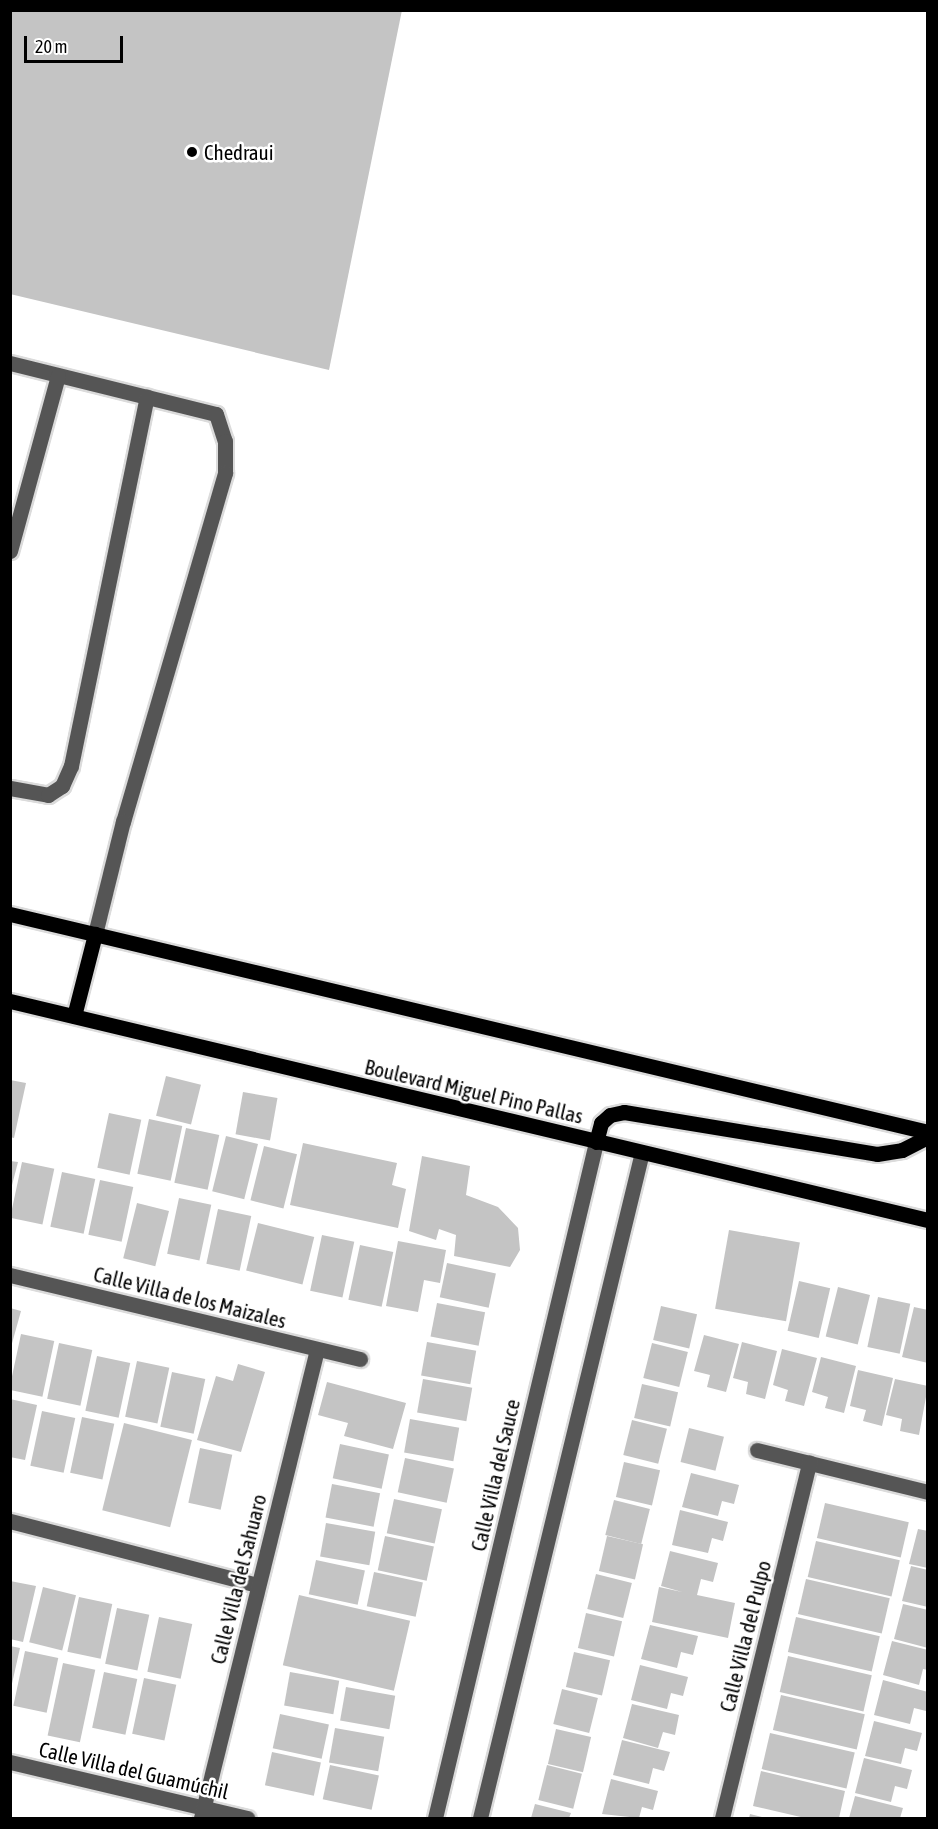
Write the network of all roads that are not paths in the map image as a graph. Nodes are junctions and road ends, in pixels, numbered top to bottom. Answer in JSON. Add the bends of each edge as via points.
{"nodes":[{"id":1,"x":10,"y":363,"type":"edge"},
{"id":2,"x":58,"y":375,"type":"junction"},
{"id":3,"x":147,"y":397,"type":"junction"},
{"id":4,"x":10,"y":551,"type":"edge"},
{"id":5,"x":10,"y":788,"type":"edge"},
{"id":6,"x":10,"y":914,"type":"edge"},
{"id":7,"x":95,"y":934,"type":"junction"},
{"id":8,"x":10,"y":1001,"type":"edge"},
{"id":9,"x":74,"y":1016,"type":"junction"},
{"id":10,"x":927,"y":1135,"type":"edge"},
{"id":11,"x":596,"y":1142,"type":"junction"},
{"id":12,"x":642,"y":1152,"type":"junction"},
{"id":13,"x":927,"y":1221,"type":"edge"},
{"id":14,"x":10,"y":1275,"type":"edge"},
{"id":15,"x":317,"y":1350,"type":"junction"},
{"id":16,"x":360,"y":1359,"type":"dead end"},
{"id":17,"x":757,"y":1450,"type":"dead end"},
{"id":18,"x":809,"y":1463,"type":"junction"},
{"id":19,"x":927,"y":1492,"type":"edge"},
{"id":20,"x":10,"y":1521,"type":"edge"},
{"id":21,"x":258,"y":1585,"type":"junction"},
{"id":22,"x":10,"y":1762,"type":"edge"},
{"id":23,"x":202,"y":1813,"type":"edge"},
{"id":24,"x":247,"y":1818,"type":"edge"},
{"id":25,"x":435,"y":1818,"type":"edge"},
{"id":26,"x":480,"y":1818,"type":"edge"},
{"id":27,"x":722,"y":1818,"type":"edge"}],
"edges":[{"from":1,"to":2,"type":"street"},
{"from":2,"to":3,"type":"street"},
{"from":2,"to":4,"type":"street"},
{"from":3,"to":5,"type":"street","via":[[71,766],[62,786],[48,795]]},
{"from":3,"to":7,"type":"street","via":[[216,414],[225,441],[225,473],[123,821]]},
{"from":6,"to":7,"type":"main road"},
{"from":7,"to":9,"type":"main road"},
{"from":7,"to":10,"type":"main road"},
{"from":8,"to":9,"type":"main road","name":"Boulevard Miguel Pino Pallas"},
{"from":9,"to":11,"type":"main road","name":"Boulevard Miguel Pino Pallas"},
{"from":10,"to":11,"type":"main road","via":[[902,1150],[878,1154],[624,1112],[610,1114],[601,1123]]},
{"from":11,"to":12,"type":"main road","name":"Boulevard Miguel Pino Pallas"},
{"from":11,"to":25,"type":"street","name":"Calle Villa del Sauce"},
{"from":12,"to":13,"type":"main road","name":"Boulevard Miguel Pino Pallas"},
{"from":12,"to":26,"type":"street"},
{"from":14,"to":15,"type":"street","name":"Calle Villa de los Maizales"},
{"from":15,"to":16,"type":"street","name":"Calle Villa de los Maizales"},
{"from":15,"to":21,"type":"street","name":"Calle Villa del Sahuaro"},
{"from":17,"to":18,"type":"street"},
{"from":18,"to":19,"type":"street"},
{"from":18,"to":27,"type":"street","name":"Calle Villa del Pulpo"},
{"from":20,"to":21,"type":"street"},
{"from":21,"to":23,"type":"street","name":"Calle Villa del Sahuaro"},
{"from":22,"to":23,"type":"street","name":"Calle Villa del Guamúchil"},
{"from":23,"to":24,"type":"street","name":"Calle Villa del Guamúchil"}]}
